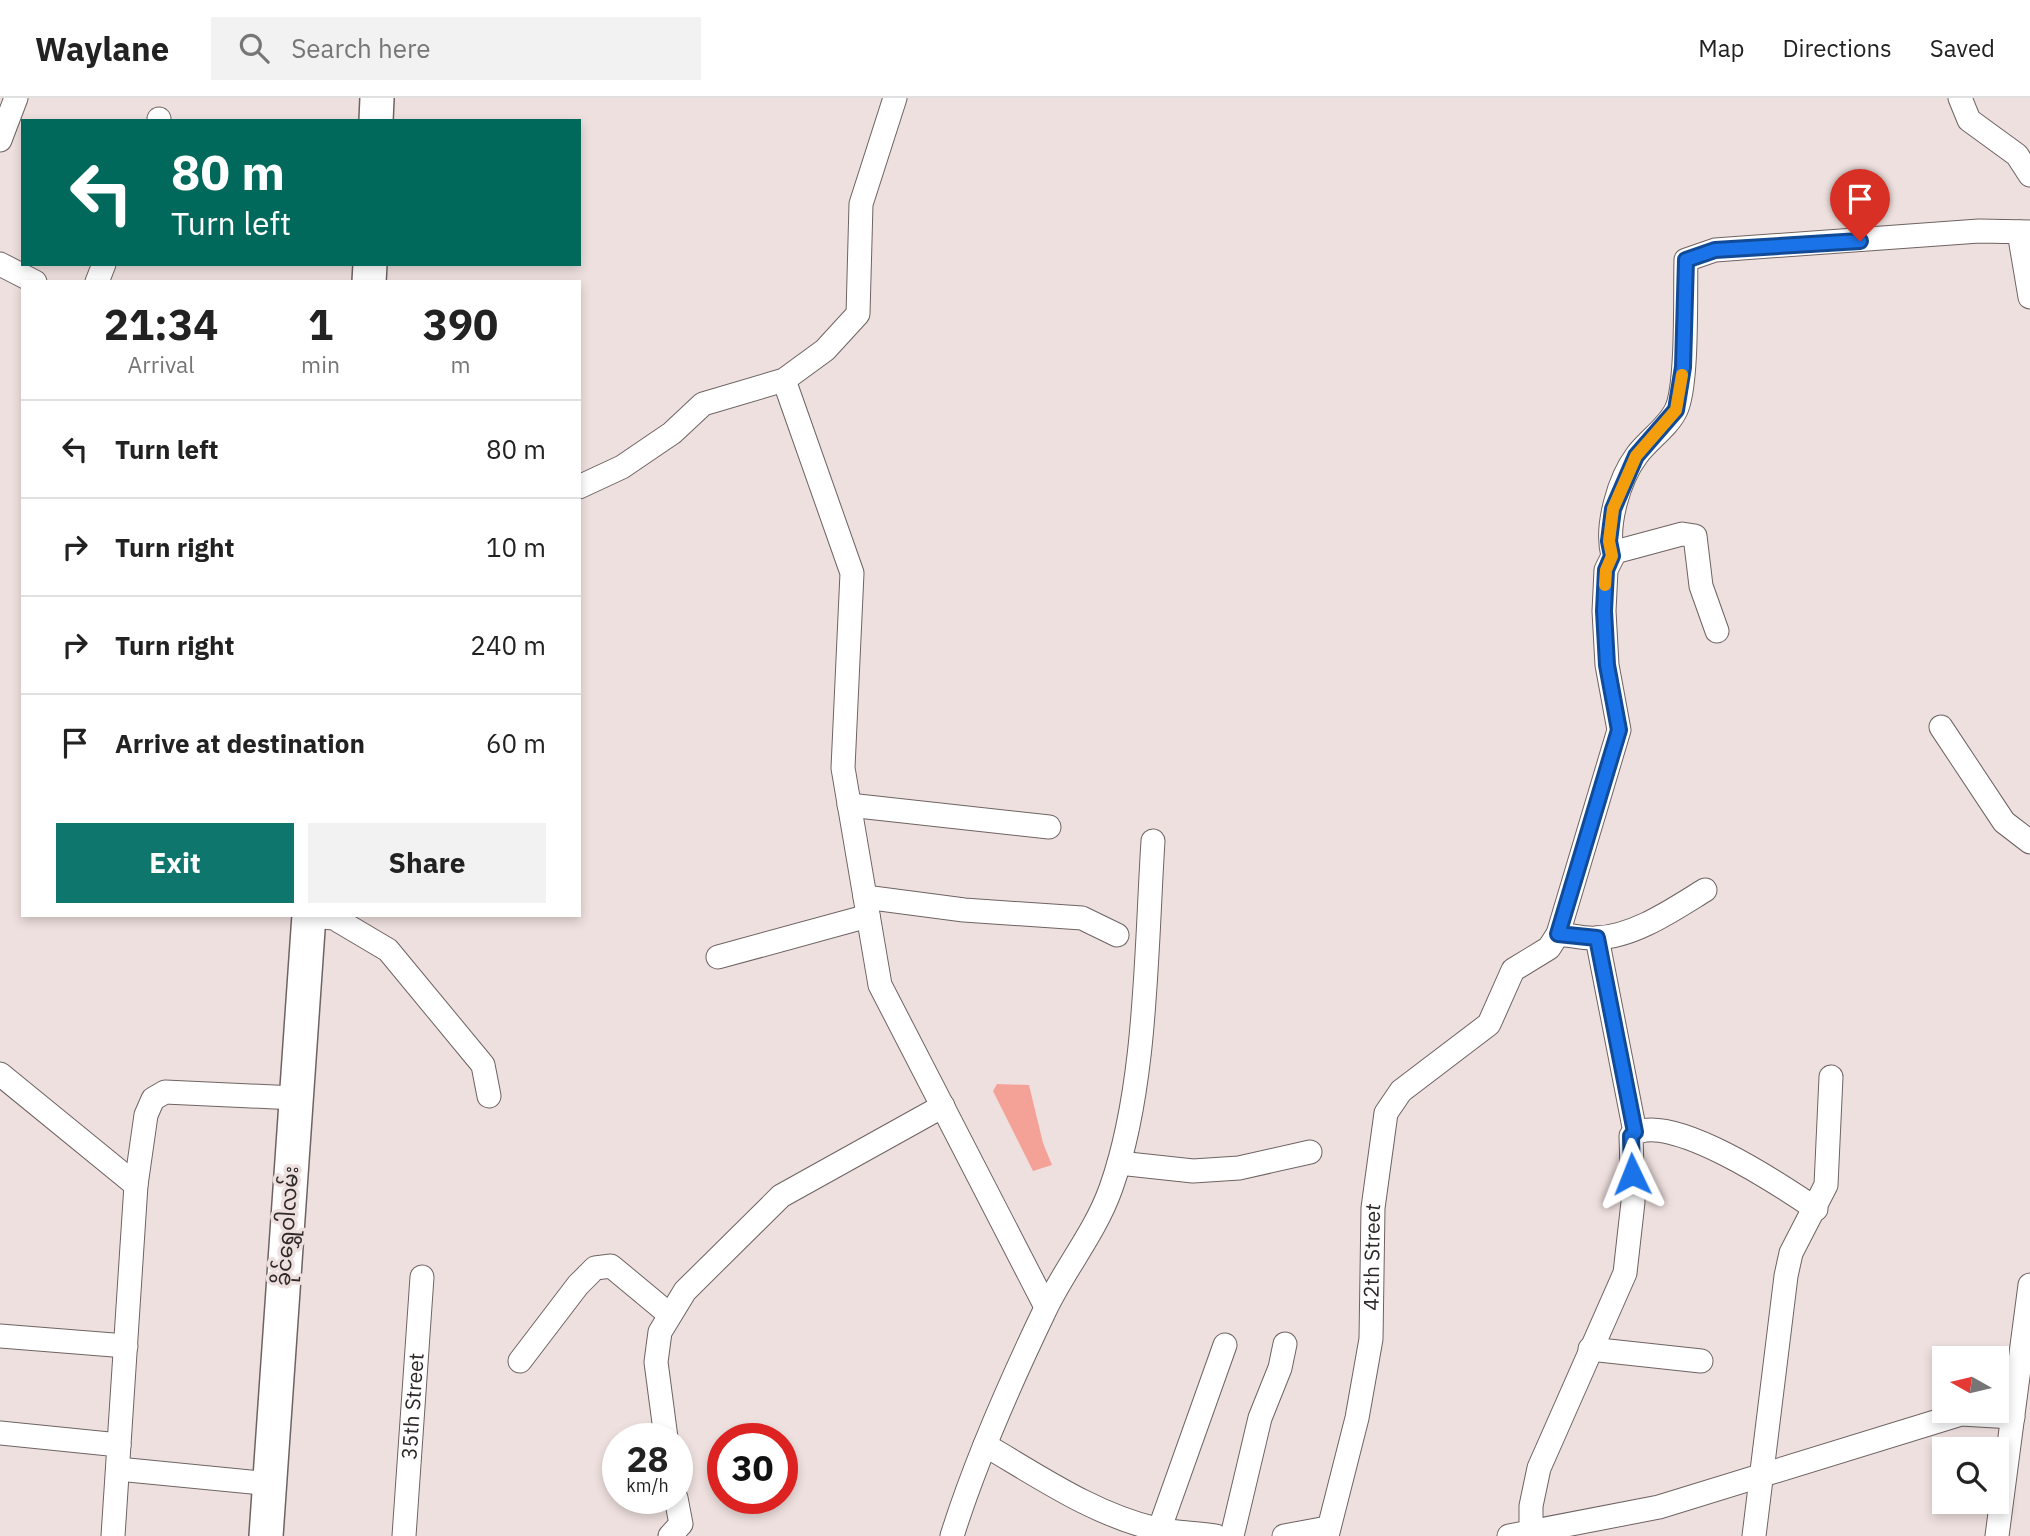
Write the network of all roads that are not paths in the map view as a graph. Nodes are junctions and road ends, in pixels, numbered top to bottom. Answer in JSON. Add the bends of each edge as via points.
{"nodes":[{"id":1,"x":16,"y":98,"type":"edge"},
{"id":2,"x":377,"y":98,"type":"edge"},
{"id":3,"x":895,"y":98,"type":"edge"},
{"id":4,"x":1960,"y":98,"type":"edge"},
{"id":5,"x":376,"y":119,"type":"edge"},
{"id":6,"x":0,"y":140,"type":"edge"},
{"id":7,"x":2030,"y":175,"type":"edge"},
{"id":8,"x":2024,"y":232,"type":"edge"},
{"id":9,"x":0,"y":264,"type":"edge"},
{"id":10,"x":31,"y":280,"type":"edge"},
{"id":11,"x":2030,"y":297,"type":"edge"},
{"id":12,"x":784,"y":380,"type":"junction"},
{"id":13,"x":581,"y":485,"type":"edge"},
{"id":14,"x":1612,"y":556,"type":"junction"},
{"id":15,"x":1717,"y":632,"type":"dead end"},
{"id":16,"x":1941,"y":727,"type":"dead end"},
{"id":17,"x":849,"y":805,"type":"junction"},
{"id":18,"x":1049,"y":827,"type":"dead end"},
{"id":19,"x":1153,"y":841,"type":"dead end"},
{"id":20,"x":2030,"y":842,"type":"edge"},
{"id":21,"x":1705,"y":890,"type":"dead end"},
{"id":22,"x":867,"y":906,"type":"junction"},
{"id":23,"x":309,"y":917,"type":"edge"},
{"id":24,"x":326,"y":917,"type":"edge"},
{"id":25,"x":1558,"y":934,"type":"junction"},
{"id":26,"x":1117,"y":935,"type":"dead end"},
{"id":27,"x":1597,"y":938,"type":"junction"},
{"id":28,"x":718,"y":957,"type":"dead end"},
{"id":29,"x":0,"y":1074,"type":"edge"},
{"id":30,"x":1831,"y":1077,"type":"dead end"},
{"id":31,"x":489,"y":1096,"type":"dead end"},
{"id":32,"x":295,"y":1098,"type":"junction"},
{"id":33,"x":943,"y":1106,"type":"junction"},
{"id":34,"x":1635,"y":1132,"type":"junction"},
{"id":35,"x":1310,"y":1152,"type":"dead end"},
{"id":36,"x":1119,"y":1163,"type":"junction"},
{"id":37,"x":136,"y":1185,"type":"junction"},
{"id":38,"x":1816,"y":1209,"type":"junction"},
{"id":39,"x":422,"y":1277,"type":"dead end"},
{"id":40,"x":2030,"y":1285,"type":"edge"},
{"id":41,"x":1046,"y":1307,"type":"junction"},
{"id":42,"x":670,"y":1315,"type":"junction"},
{"id":43,"x":2027,"y":1331,"type":"edge"},
{"id":44,"x":0,"y":1336,"type":"edge"},
{"id":45,"x":1225,"y":1345,"type":"dead end"},
{"id":46,"x":1285,"y":1345,"type":"dead end"},
{"id":47,"x":126,"y":1346,"type":"junction"},
{"id":48,"x":1590,"y":1349,"type":"junction"},
{"id":49,"x":520,"y":1361,"type":"dead end"},
{"id":50,"x":1701,"y":1362,"type":"dead end"},
{"id":51,"x":2013,"y":1418,"type":"junction"},
{"id":52,"x":664,"y":1423,"type":"edge"},
{"id":53,"x":0,"y":1433,"type":"edge"},
{"id":54,"x":119,"y":1445,"type":"junction"},
{"id":55,"x":985,"y":1445,"type":"junction"},
{"id":56,"x":117,"y":1469,"type":"junction"},
{"id":57,"x":1761,"y":1476,"type":"junction"},
{"id":58,"x":271,"y":1484,"type":"junction"},
{"id":59,"x":679,"y":1514,"type":"edge"},
{"id":60,"x":1327,"y":1532,"type":"edge"},
{"id":61,"x":1158,"y":1533,"type":"edge"},
{"id":62,"x":1520,"y":1533,"type":"edge"},
{"id":63,"x":113,"y":1536,"type":"edge"},
{"id":64,"x":266,"y":1536,"type":"edge"},
{"id":65,"x":404,"y":1536,"type":"edge"},
{"id":66,"x":670,"y":1536,"type":"edge"},
{"id":67,"x":951,"y":1536,"type":"edge"},
{"id":68,"x":1216,"y":1536,"type":"edge"},
{"id":69,"x":1232,"y":1536,"type":"edge"},
{"id":70,"x":1284,"y":1536,"type":"edge"},
{"id":71,"x":1754,"y":1536,"type":"edge"},
{"id":72,"x":1997,"y":1536,"type":"edge"}],
"edges":[{"from":1,"to":6,"type":"street"},
{"from":2,"to":5,"type":"street"},
{"from":3,"to":12,"type":"street","via":[[861,204],[858,314],[825,351]]},
{"from":4,"to":7,"type":"street","via":[[1969,120],[2017,155]]},
{"from":8,"to":11,"type":"street"},
{"from":8,"to":14,"type":"street","via":[[1979,231],[1715,250],[1686,260],[1683,367],[1676,410],[1636,456],[1613,509]]},
{"from":9,"to":10,"type":"street"},
{"from":12,"to":13,"type":"street","via":[[703,404],[672,433],[622,467]]},
{"from":12,"to":17,"type":"street","via":[[852,573],[843,768]]},
{"from":14,"to":15,"type":"street","via":[[1682,534],[1695,536],[1701,586]]},
{"from":14,"to":25,"type":"street","via":[[1606,570],[1604,611],[1607,665],[1619,730]]},
{"from":16,"to":20,"type":"street","via":[[2004,821]]},
{"from":17,"to":18,"type":"street"},
{"from":17,"to":22,"type":"street"},
{"from":19,"to":36,"type":"street","via":[[1141,1023]]},
{"from":21,"to":27,"type":"street","via":[[1668,913]]},
{"from":22,"to":26,"type":"street","via":[[1082,918]]},
{"from":22,"to":28,"type":"street"},
{"from":22,"to":33,"type":"street","via":[[880,985]]},
{"from":23,"to":32,"type":"street","name":"ခိုင်ရွှေဝါလမ်း"},
{"from":24,"to":31,"type":"street","via":[[388,950],[483,1065]]},
{"from":25,"to":27,"type":"street"},
{"from":25,"to":60,"type":"street","name":"42th Street","via":[[1549,948],[1513,970],[1489,1024],[1401,1091],[1386,1113],[1373,1208],[1371,1339],[1357,1418]]},
{"from":27,"to":34,"type":"street"},
{"from":29,"to":37,"type":"street"},
{"from":30,"to":38,"type":"street","via":[[1826,1185]]},
{"from":32,"to":37,"type":"street","via":[[160,1095],[146,1115]]},
{"from":32,"to":58,"type":"street","name":"ခိုင်ရွှေဝါလမ်း"},
{"from":33,"to":41,"type":"street"},
{"from":33,"to":42,"type":"street","via":[[781,1196],[685,1291]]},
{"from":34,"to":38,"type":"street","via":[[1647,1129],[1699,1141],[1740,1159]]},
{"from":34,"to":48,"type":"street","via":[[1630,1147],[1633,1202],[1625,1273]]},
{"from":35,"to":36,"type":"street","via":[[1239,1168],[1193,1171]]},
{"from":36,"to":41,"type":"street","via":[[1093,1232]]},
{"from":37,"to":47,"type":"street"},
{"from":38,"to":57,"type":"street","via":[[1791,1253],[1786,1276]]},
{"from":39,"to":65,"type":"street","name":"35th Street"},
{"from":40,"to":43,"type":"street"},
{"from":41,"to":55,"type":"street"},
{"from":42,"to":49,"type":"street","via":[[611,1266],[595,1268]]},
{"from":42,"to":52,"type":"street","via":[[660,1332],[656,1362]]},
{"from":43,"to":51,"type":"street"},
{"from":44,"to":47,"type":"street"},
{"from":45,"to":61,"type":"street"},
{"from":46,"to":69,"type":"street","via":[[1260,1418]]},
{"from":47,"to":54,"type":"street"},
{"from":48,"to":50,"type":"street"},
{"from":48,"to":62,"type":"street","via":[[1539,1468]]},
{"from":51,"to":57,"type":"street","via":[[1962,1414]]},
{"from":51,"to":72,"type":"street"},
{"from":53,"to":54,"type":"street"},
{"from":54,"to":56,"type":"street"},
{"from":55,"to":61,"type":"street","via":[[1082,1502]]},
{"from":55,"to":67,"type":"street"},
{"from":56,"to":58,"type":"street"},
{"from":56,"to":63,"type":"street"},
{"from":57,"to":62,"type":"street","via":[[1622,1517]]},
{"from":57,"to":71,"type":"street"},
{"from":58,"to":64,"type":"street","name":"ခိုင်ရွှေဝါလမ်း"},
{"from":59,"to":66,"type":"street","via":[[681,1524]]},
{"from":60,"to":70,"type":"street"},
{"from":61,"to":68,"type":"street"}]}
